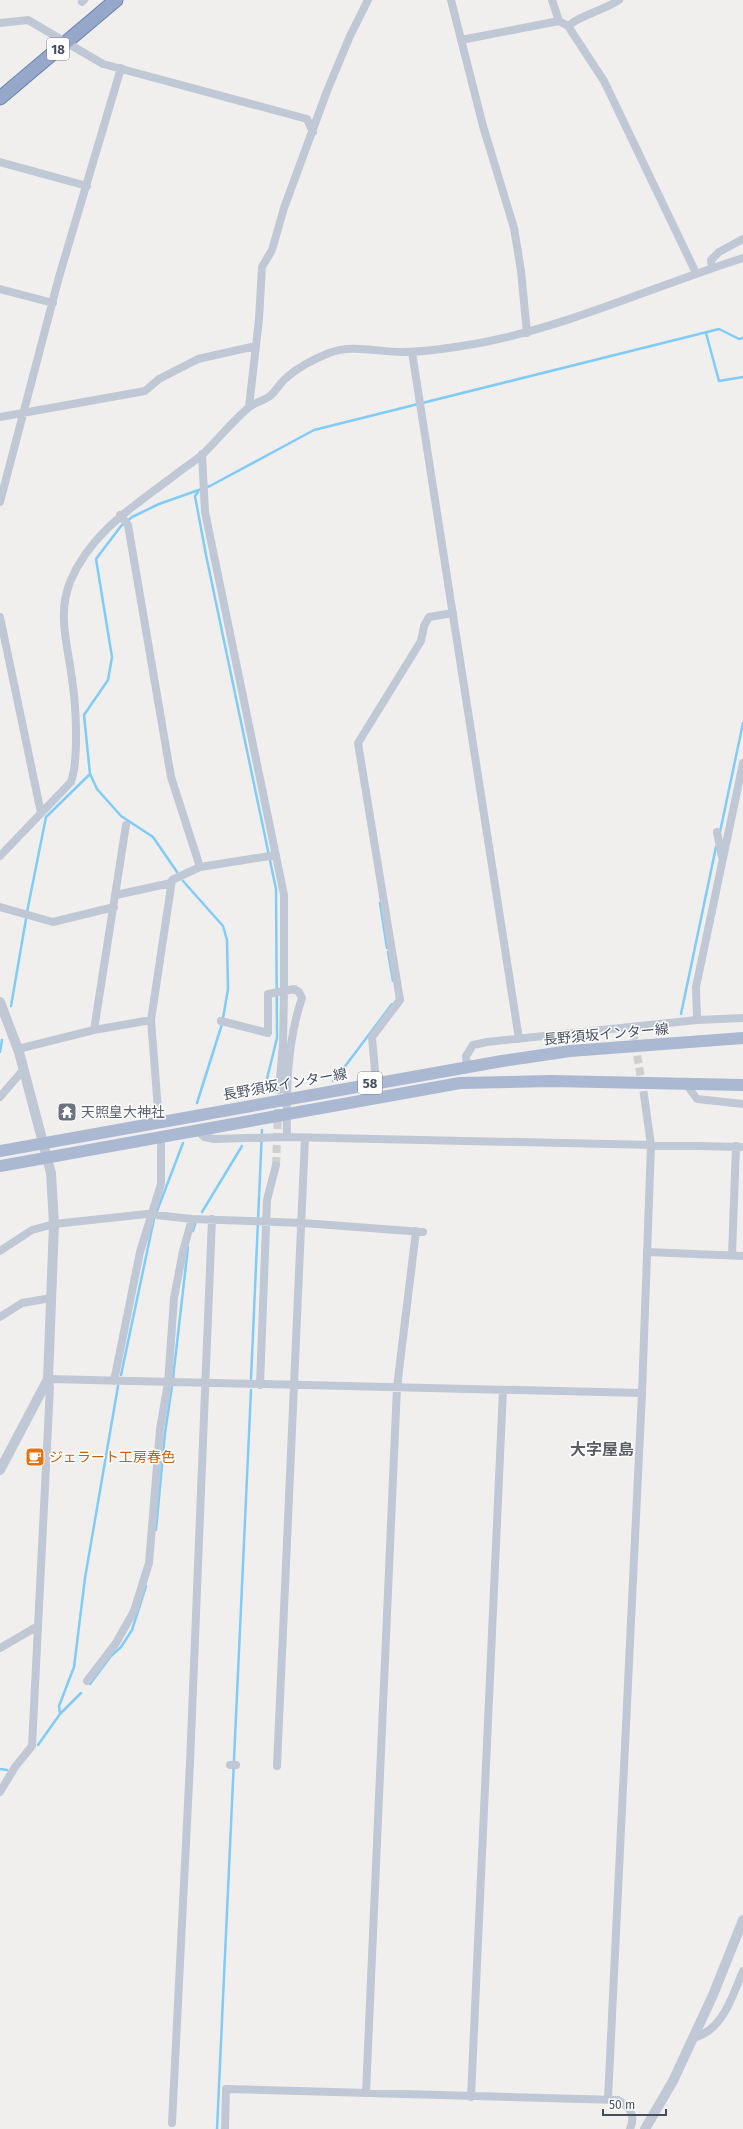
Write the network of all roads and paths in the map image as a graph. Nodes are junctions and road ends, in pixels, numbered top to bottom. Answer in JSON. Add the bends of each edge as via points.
{"nodes":[{"id":1,"x":116,"y":0,"type":"edge"},
{"id":2,"x":368,"y":0,"type":"edge"},
{"id":3,"x":452,"y":0,"type":"edge"},
{"id":4,"x":552,"y":0,"type":"edge"},
{"id":5,"x":619,"y":0,"type":"edge"},
{"id":6,"x":559,"y":21,"type":"junction"},
{"id":7,"x":0,"y":23,"type":"edge"},
{"id":8,"x":568,"y":26,"type":"junction"},
{"id":9,"x":461,"y":40,"type":"junction"},
{"id":10,"x":67,"y":41,"type":"junction"},
{"id":11,"x":121,"y":68,"type":"junction"},
{"id":12,"x":0,"y":98,"type":"edge"},
{"id":13,"x":313,"y":132,"type":"junction"},
{"id":14,"x":0,"y":162,"type":"edge"},
{"id":15,"x":87,"y":186,"type":"junction"},
{"id":16,"x":743,"y":239,"type":"edge"},
{"id":17,"x":743,"y":258,"type":"edge"},
{"id":18,"x":712,"y":268,"type":"junction"},
{"id":19,"x":696,"y":273,"type":"junction"},
{"id":20,"x":0,"y":289,"type":"edge"},
{"id":21,"x":53,"y":303,"type":"junction"},
{"id":22,"x":527,"y":333,"type":"junction"},
{"id":23,"x":256,"y":346,"type":"junction"},
{"id":24,"x":412,"y":352,"type":"junction"},
{"id":25,"x":250,"y":407,"type":"junction"},
{"id":26,"x":24,"y":413,"type":"junction"},
{"id":27,"x":2,"y":416,"type":"edge"},
{"id":28,"x":202,"y":454,"type":"junction"},
{"id":29,"x":0,"y":502,"type":"edge"},
{"id":30,"x":124,"y":519,"type":"junction"},
{"id":31,"x":453,"y":612,"type":"junction"},
{"id":32,"x":0,"y":617,"type":"edge"},
{"id":33,"x":743,"y":763,"type":"edge"},
{"id":34,"x":41,"y":813,"type":"junction"},
{"id":35,"x":126,"y":825,"type":"dead end"},
{"id":36,"x":717,"y":832,"type":"dead end"},
{"id":37,"x":0,"y":856,"type":"edge"},
{"id":38,"x":270,"y":856,"type":"junction"},
{"id":39,"x":723,"y":860,"type":"junction"},
{"id":40,"x":200,"y":867,"type":"junction"},
{"id":41,"x":171,"y":883,"type":"junction"},
{"id":42,"x":116,"y":895,"type":"junction"},
{"id":43,"x":0,"y":907,"type":"edge"},
{"id":44,"x":114,"y":907,"type":"junction"},
{"id":45,"x":283,"y":992,"type":"junction"},
{"id":46,"x":0,"y":1002,"type":"edge"},
{"id":47,"x":743,"y":1018,"type":"edge"},
{"id":48,"x":151,"y":1020,"type":"junction"},
{"id":49,"x":697,"y":1020,"type":"junction"},
{"id":50,"x":222,"y":1022,"type":"dead end"},
{"id":51,"x":94,"y":1030,"type":"junction"},
{"id":52,"x":519,"y":1038,"type":"junction"},
{"id":53,"x":743,"y":1038,"type":"edge"},
{"id":54,"x":18,"y":1048,"type":"junction"},
{"id":55,"x":467,"y":1066,"type":"junction"},
{"id":56,"x":24,"y":1069,"type":"junction"},
{"id":57,"x":376,"y":1082,"type":"junction"},
{"id":58,"x":686,"y":1084,"type":"junction"},
{"id":59,"x":743,"y":1085,"type":"edge"},
{"id":60,"x":282,"y":1094,"type":"junction"},
{"id":61,"x":644,"y":1094,"type":"tunnel mouth"},
{"id":62,"x":0,"y":1097,"type":"edge"},
{"id":63,"x":743,"y":1104,"type":"edge"},
{"id":64,"x":286,"y":1114,"type":"junction"},
{"id":65,"x":159,"y":1122,"type":"junction"},
{"id":66,"x":197,"y":1130,"type":"junction"},
{"id":67,"x":161,"y":1137,"type":"junction"},
{"id":68,"x":287,"y":1138,"type":"junction"},
{"id":69,"x":305,"y":1138,"type":"junction"},
{"id":70,"x":43,"y":1143,"type":"junction"},
{"id":71,"x":651,"y":1145,"type":"junction"},
{"id":72,"x":740,"y":1147,"type":"edge"},
{"id":73,"x":0,"y":1151,"type":"edge"},
{"id":74,"x":46,"y":1156,"type":"junction"},
{"id":75,"x":276,"y":1165,"type":"tunnel mouth"},
{"id":76,"x":0,"y":1166,"type":"edge"},
{"id":77,"x":152,"y":1215,"type":"junction"},
{"id":78,"x":192,"y":1219,"type":"junction"},
{"id":79,"x":212,"y":1219,"type":"junction"},
{"id":80,"x":264,"y":1222,"type":"junction"},
{"id":81,"x":303,"y":1223,"type":"junction"},
{"id":82,"x":54,"y":1224,"type":"junction"},
{"id":83,"x":0,"y":1251,"type":"edge"},
{"id":84,"x":647,"y":1252,"type":"junction"},
{"id":85,"x":732,"y":1255,"type":"junction"},
{"id":86,"x":743,"y":1256,"type":"edge"},
{"id":87,"x":51,"y":1298,"type":"junction"},
{"id":88,"x":0,"y":1317,"type":"edge"},
{"id":89,"x":48,"y":1379,"type":"junction"},
{"id":90,"x":114,"y":1381,"type":"junction"},
{"id":91,"x":168,"y":1383,"type":"junction"},
{"id":92,"x":205,"y":1384,"type":"junction"},
{"id":93,"x":260,"y":1385,"type":"junction"},
{"id":94,"x":295,"y":1386,"type":"junction"},
{"id":95,"x":397,"y":1387,"type":"junction"},
{"id":96,"x":503,"y":1390,"type":"junction"},
{"id":97,"x":642,"y":1393,"type":"junction"},
{"id":98,"x":0,"y":1470,"type":"edge"},
{"id":99,"x":38,"y":1626,"type":"junction"},
{"id":100,"x":0,"y":1648,"type":"edge"},
{"id":101,"x":87,"y":1681,"type":"dead end"},
{"id":102,"x":277,"y":1766,"type":"dead end"},
{"id":103,"x":0,"y":1792,"type":"edge"},
{"id":104,"x":743,"y":1920,"type":"edge"},
{"id":105,"x":743,"y":1971,"type":"edge"},
{"id":106,"x":693,"y":2038,"type":"junction"},
{"id":107,"x":366,"y":2093,"type":"junction"},
{"id":108,"x":470,"y":2097,"type":"junction"},
{"id":109,"x":608,"y":2099,"type":"junction"},
{"id":110,"x":172,"y":2123,"type":"dead end"},
{"id":111,"x":225,"y":2129,"type":"edge"},
{"id":112,"x":630,"y":2129,"type":"edge"},
{"id":113,"x":645,"y":2129,"type":"edge"}],
"edges":[{"from":1,"to":10,"type":"highway","number":"18"},
{"from":2,"to":13,"type":"street","via":[[350,36]]},
{"from":3,"to":9,"type":"street"},
{"from":4,"to":6,"type":"street"},
{"from":5,"to":8,"type":"street","via":[[575,20]]},
{"from":6,"to":8,"type":"street"},
{"from":6,"to":9,"type":"street"},
{"from":7,"to":10,"type":"street","via":[[28,20]]},
{"from":8,"to":19,"type":"street","via":[[604,81]]},
{"from":9,"to":22,"type":"street","via":[[483,126],[514,228]]},
{"from":10,"to":11,"type":"street","via":[[103,64]]},
{"from":10,"to":12,"type":"highway","number":"18"},
{"from":11,"to":13,"type":"street","via":[[307,119]]},
{"from":11,"to":15,"type":"street"},
{"from":13,"to":23,"type":"street","via":[[284,208],[272,250],[262,267]]},
{"from":14,"to":15,"type":"street"},
{"from":15,"to":21,"type":"street"},
{"from":16,"to":18,"type":"street","via":[[719,252],[711,260]]},
{"from":17,"to":18,"type":"street"},
{"from":18,"to":19,"type":"street"},
{"from":19,"to":22,"type":"street"},
{"from":20,"to":21,"type":"street"},
{"from":21,"to":26,"type":"street"},
{"from":22,"to":24,"type":"street"},
{"from":23,"to":25,"type":"street"},
{"from":23,"to":26,"type":"street","via":[[198,359],[145,390]]},
{"from":24,"to":25,"type":"street","via":[[343,349],[330,353],[298,370],[270,396]]},
{"from":24,"to":31,"type":"street"},
{"from":25,"to":28,"type":"street"},
{"from":26,"to":27,"type":"street"},
{"from":26,"to":29,"type":"street"},
{"from":28,"to":30,"type":"street"},
{"from":28,"to":38,"type":"street","via":[[204,512]]},
{"from":30,"to":34,"type":"street","via":[[101,534],[80,561],[68,590],[63,627],[73,681],[74,774],[71,782]]},
{"from":30,"to":40,"type":"street","via":[[171,777]]},
{"from":31,"to":52,"type":"street"},
{"from":31,"to":57,"type":"street","via":[[429,617],[421,641],[358,742],[400,1000],[372,1037]]},
{"from":32,"to":34,"type":"street"},
{"from":33,"to":39,"type":"street"},
{"from":34,"to":37,"type":"street"},
{"from":35,"to":42,"type":"street"},
{"from":36,"to":39,"type":"street"},
{"from":38,"to":40,"type":"street"},
{"from":38,"to":45,"type":"street","via":[[284,895]]},
{"from":39,"to":49,"type":"street","via":[[696,987]]},
{"from":40,"to":41,"type":"street","via":[[172,880]]},
{"from":41,"to":42,"type":"street"},
{"from":41,"to":48,"type":"street"},
{"from":42,"to":44,"type":"street"},
{"from":43,"to":44,"type":"street","via":[[53,922]]},
{"from":44,"to":51,"type":"street"},
{"from":45,"to":50,"type":"street","via":[[268,994],[268,1033]]},
{"from":45,"to":60,"type":"street"},
{"from":45,"to":60,"type":"street","via":[[294,989],[302,998],[294,1019]]},
{"from":46,"to":54,"type":"street"},
{"from":47,"to":49,"type":"street"},
{"from":48,"to":51,"type":"street"},
{"from":48,"to":65,"type":"street"},
{"from":49,"to":52,"type":"street"},
{"from":51,"to":54,"type":"street"},
{"from":52,"to":55,"type":"street","via":[[473,1045],[466,1056]]},
{"from":53,"to":55,"type":"main road","name":"長野須坂インター線","number":"58","via":[[570,1051]]},
{"from":54,"to":56,"type":"street"},
{"from":55,"to":57,"type":"main road","name":"長野須坂インター線","number":"58"},
{"from":56,"to":62,"type":"street"},
{"from":56,"to":70,"type":"street"},
{"from":57,"to":60,"type":"main road","name":"長野須坂インター線","number":"58"},
{"from":58,"to":59,"type":"main road","name":"長野須坂インター線","number":"58"},
{"from":58,"to":63,"type":"street","via":[[697,1099]]},
{"from":58,"to":64,"type":"main road","name":"長野須坂インター線","number":"58","via":[[551,1081],[460,1083]]},
{"from":60,"to":64,"type":"street"},
{"from":60,"to":65,"type":"main road","name":"長野須坂インター線","number":"58"},
{"from":61,"to":71,"type":"street"},
{"from":64,"to":66,"type":"main road","name":"長野須坂インター線","number":"58"},
{"from":64,"to":68,"type":"street"},
{"from":65,"to":70,"type":"main road","name":"長野須坂インター線","number":"58"},
{"from":66,"to":67,"type":"main road","name":"長野須坂インター線","number":"58"},
{"from":66,"to":68,"type":"street","via":[[209,1138]]},
{"from":67,"to":74,"type":"main road","name":"長野須坂インター線","number":"58"},
{"from":67,"to":77,"type":"street","via":[[161,1184]]},
{"from":68,"to":69,"type":"street"},
{"from":69,"to":71,"type":"street"},
{"from":69,"to":81,"type":"street"},
{"from":70,"to":73,"type":"main road","name":"長野須坂インター線","number":"58"},
{"from":70,"to":74,"type":"street"},
{"from":71,"to":72,"type":"street"},
{"from":71,"to":84,"type":"street"},
{"from":72,"to":85,"type":"street"},
{"from":74,"to":76,"type":"main road","name":"長野須坂インター線","number":"58"},
{"from":74,"to":82,"type":"street","via":[[51,1173]]},
{"from":75,"to":80,"type":"street"},
{"from":77,"to":78,"type":"street"},
{"from":77,"to":82,"type":"street"},
{"from":77,"to":90,"type":"street","via":[[140,1252]]},
{"from":78,"to":79,"type":"street"},
{"from":78,"to":91,"type":"street","via":[[174,1298]]},
{"from":79,"to":80,"type":"street"},
{"from":79,"to":92,"type":"street"},
{"from":80,"to":81,"type":"street"},
{"from":80,"to":93,"type":"street"},
{"from":81,"to":94,"type":"street"},
{"from":81,"to":95,"type":"street","via":[[420,1232]]},
{"from":82,"to":83,"type":"street","via":[[32,1230]]},
{"from":82,"to":87,"type":"street"},
{"from":84,"to":85,"type":"street"},
{"from":84,"to":97,"type":"street"},
{"from":85,"to":86,"type":"street"},
{"from":87,"to":88,"type":"street","via":[[22,1303]]},
{"from":87,"to":89,"type":"street"},
{"from":89,"to":90,"type":"street"},
{"from":89,"to":98,"type":"street"},
{"from":89,"to":99,"type":"street","via":[[50,1387]]},
{"from":90,"to":91,"type":"street"},
{"from":91,"to":92,"type":"street"},
{"from":91,"to":101,"type":"street","via":[[160,1429],[148,1563],[134,1611],[116,1643]]},
{"from":92,"to":93,"type":"street"},
{"from":92,"to":110,"type":"street"},
{"from":93,"to":94,"type":"street"},
{"from":94,"to":95,"type":"street"},
{"from":94,"to":102,"type":"street"},
{"from":95,"to":96,"type":"street"},
{"from":95,"to":107,"type":"street"},
{"from":96,"to":97,"type":"street"},
{"from":96,"to":108,"type":"street"},
{"from":97,"to":109,"type":"street"},
{"from":99,"to":100,"type":"street"},
{"from":99,"to":103,"type":"street","via":[[32,1746]]},
{"from":104,"to":106,"type":"street"},
{"from":105,"to":106,"type":"street","via":[[727,2008],[716,2025],[703,2035]]},
{"from":106,"to":113,"type":"street","via":[[673,2081]]},
{"from":107,"to":108,"type":"street"},
{"from":107,"to":111,"type":"street","via":[[226,2089]]},
{"from":108,"to":109,"type":"street"},
{"from":109,"to":112,"type":"street","via":[[618,2100],[627,2105],[634,2120]]}]}
